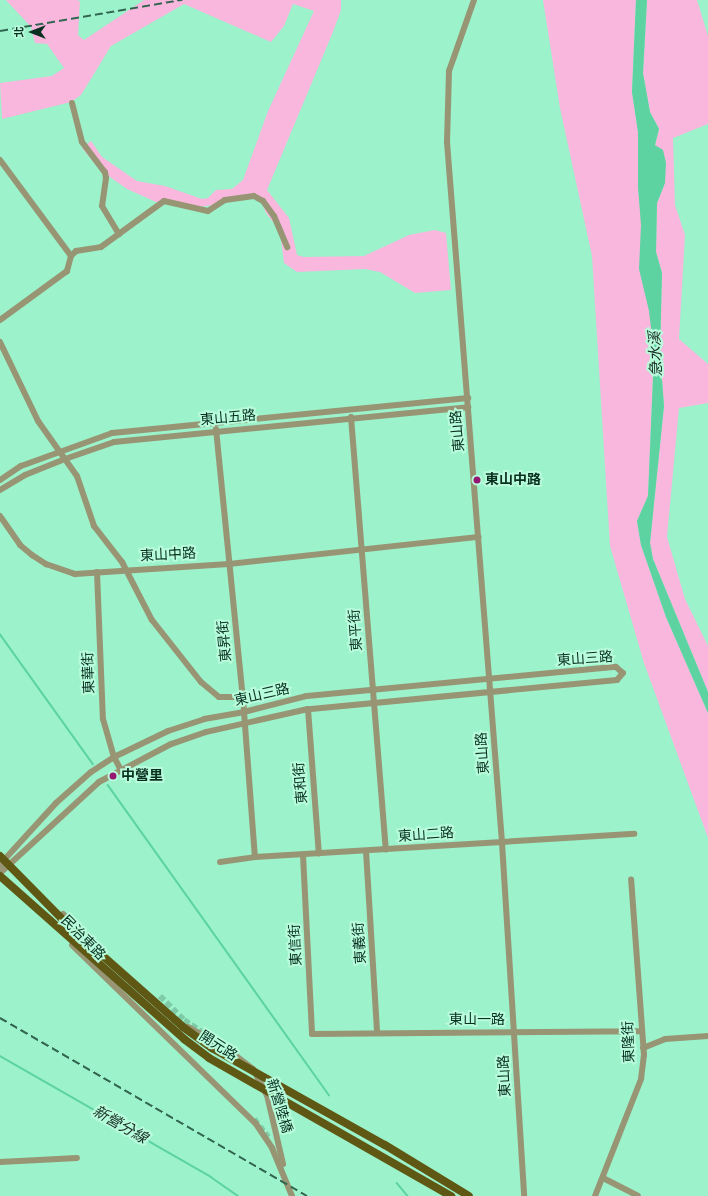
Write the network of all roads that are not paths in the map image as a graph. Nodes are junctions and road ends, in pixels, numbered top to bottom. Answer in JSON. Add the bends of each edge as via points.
{"nodes":[{"id":1,"x":474,"y":0,"type":"edge"},
{"id":2,"x":72,"y":103,"type":"dead end"},
{"id":3,"x":0,"y":160,"type":"edge"},
{"id":4,"x":119,"y":234,"type":"junction"},
{"id":5,"x":287,"y":247,"type":"dead end"},
{"id":6,"x":71,"y":256,"type":"junction"},
{"id":7,"x":0,"y":320,"type":"edge"},
{"id":8,"x":0,"y":342,"type":"edge"},
{"id":9,"x":468,"y":398,"type":"junction"},
{"id":10,"x":468,"y":407,"type":"junction"},
{"id":11,"x":349,"y":410,"type":"junction"},
{"id":12,"x":351,"y":419,"type":"junction"},
{"id":13,"x":215,"y":422,"type":"junction"},
{"id":14,"x":216,"y":431,"type":"junction"},
{"id":15,"x":59,"y":451,"type":"junction"},
{"id":16,"x":64,"y":459,"type":"junction"},
{"id":17,"x":0,"y":480,"type":"edge"},
{"id":18,"x":0,"y":490,"type":"edge"},
{"id":19,"x":0,"y":516,"type":"edge"},
{"id":20,"x":479,"y":538,"type":"junction"},
{"id":21,"x":362,"y":549,"type":"junction"},
{"id":22,"x":230,"y":564,"type":"junction"},
{"id":23,"x":126,"y":570,"type":"junction"},
{"id":24,"x":97,"y":572,"type":"junction"},
{"id":25,"x":489,"y":678,"type":"junction"},
{"id":26,"x":373,"y":691,"type":"junction"},
{"id":27,"x":491,"y":691,"type":"junction"},
{"id":28,"x":242,"y":697,"type":"junction"},
{"id":29,"x":374,"y":703,"type":"junction"},
{"id":30,"x":308,"y":709,"type":"junction"},
{"id":31,"x":244,"y":712,"type":"junction"},
{"id":32,"x":244,"y":724,"type":"junction"},
{"id":33,"x":114,"y":757,"type":"junction"},
{"id":34,"x":121,"y":770,"type":"junction"},
{"id":35,"x":634,"y":834,"type":"dead end"},
{"id":36,"x":502,"y":842,"type":"junction"},
{"id":37,"x":386,"y":850,"type":"junction"},
{"id":38,"x":366,"y":851,"type":"junction"},
{"id":39,"x":319,"y":854,"type":"junction"},
{"id":40,"x":303,"y":855,"type":"junction"},
{"id":41,"x":255,"y":857,"type":"junction"},
{"id":42,"x":5,"y":860,"type":"edge"},
{"id":43,"x":220,"y":862,"type":"dead end"},
{"id":44,"x":0,"y":870,"type":"edge"},
{"id":45,"x":0,"y":875,"type":"edge"},
{"id":46,"x":631,"y":879,"type":"dead end"},
{"id":47,"x":31,"y":885,"type":"junction"},
{"id":48,"x":23,"y":896,"type":"junction"},
{"id":49,"x":120,"y":967,"type":"joint"},
{"id":50,"x":127,"y":997,"type":"joint"},
{"id":51,"x":641,"y":1031,"type":"junction"},
{"id":52,"x":515,"y":1032,"type":"junction"},
{"id":53,"x":377,"y":1033,"type":"junction"},
{"id":54,"x":312,"y":1034,"type":"joint"},
{"id":55,"x":708,"y":1036,"type":"edge"},
{"id":56,"x":643,"y":1048,"type":"junction"},
{"id":57,"x":189,"y":1065,"type":"dead end"},
{"id":58,"x":201,"y":1070,"type":"dead end"},
{"id":59,"x":77,"y":1158,"type":"dead end"},
{"id":60,"x":0,"y":1162,"type":"edge"},
{"id":61,"x":285,"y":1176,"type":"junction"},
{"id":62,"x":603,"y":1178,"type":"junction"},
{"id":63,"x":292,"y":1196,"type":"edge"},
{"id":64,"x":451,"y":1196,"type":"edge"},
{"id":65,"x":469,"y":1196,"type":"edge"},
{"id":66,"x":524,"y":1196,"type":"edge"},
{"id":67,"x":595,"y":1196,"type":"edge"},
{"id":68,"x":638,"y":1196,"type":"edge"}],
"edges":[{"from":1,"to":9,"type":"street","name":"東山路","via":[[449,71],[447,107],[447,142]]},
{"from":2,"to":4,"type":"street","via":[[82,142],[105,172],[102,206]]},
{"from":3,"to":6,"type":"street"},
{"from":4,"to":5,"type":"street","via":[[164,201],[208,212],[225,200],[254,196],[263,201],[274,216]]},
{"from":4,"to":6,"type":"street","via":[[94,250],[76,251]]},
{"from":6,"to":7,"type":"street","via":[[68,271]]},
{"from":8,"to":15,"type":"street","name":"東山三路","via":[[38,421]]},
{"from":9,"to":10,"type":"street","name":"東山路"},
{"from":9,"to":11,"type":"street","name":"東山五路"},
{"from":10,"to":12,"type":"street","name":"東山五路"},
{"from":10,"to":20,"type":"street","name":"東山路"},
{"from":11,"to":12,"type":"street","name":"東平街"},
{"from":11,"to":13,"type":"street","name":"東山五路"},
{"from":12,"to":14,"type":"street","name":"東山五路"},
{"from":12,"to":21,"type":"street","name":"東平街"},
{"from":13,"to":14,"type":"street","name":"東昇街"},
{"from":13,"to":15,"type":"street","name":"東山五路","via":[[112,434]]},
{"from":14,"to":16,"type":"street","name":"東山五路","via":[[114,442]]},
{"from":14,"to":22,"type":"street","name":"東昇街"},
{"from":15,"to":16,"type":"street","name":"東山三路"},
{"from":15,"to":17,"type":"street","name":"東山五路","via":[[21,466]]},
{"from":16,"to":18,"type":"street","name":"東山五路","via":[[25,475]]},
{"from":16,"to":23,"type":"street","name":"東山三路","via":[[77,476],[94,526],[113,548]]},
{"from":19,"to":24,"type":"street","name":"東山中路","via":[[20,545],[46,564],[75,574]]},
{"from":20,"to":21,"type":"street","name":"東山中路"},
{"from":20,"to":25,"type":"street","name":"東山路"},
{"from":21,"to":22,"type":"street","name":"東山中路"},
{"from":21,"to":26,"type":"street","name":"東平街"},
{"from":22,"to":23,"type":"street","name":"東山中路"},
{"from":22,"to":28,"type":"street","name":"東昇街"},
{"from":23,"to":24,"type":"street","name":"東山中路"},
{"from":23,"to":28,"type":"street","name":"東山三路","via":[[152,620],[185,665],[219,698]]},
{"from":24,"to":33,"type":"street","name":"東華街","via":[[103,719]]},
{"from":25,"to":26,"type":"street","name":"東山三路"},
{"from":25,"to":27,"type":"street","name":"東山路"},
{"from":25,"to":27,"type":"street","name":"東山三路","via":[[616,667],[623,673],[617,680]]},
{"from":26,"to":29,"type":"street","name":"東平街"},
{"from":26,"to":31,"type":"street","name":"東山三路","via":[[307,696]]},
{"from":27,"to":29,"type":"street","name":"東山三路"},
{"from":27,"to":36,"type":"street","name":"東山路"},
{"from":28,"to":31,"type":"street","name":"東昇街"},
{"from":29,"to":30,"type":"street","name":"東山三路"},
{"from":29,"to":37,"type":"street","name":"東平街"},
{"from":30,"to":32,"type":"street","name":"東山三路"},
{"from":30,"to":39,"type":"street","name":"東和街"},
{"from":31,"to":32,"type":"street","name":"東昇街"},
{"from":31,"to":33,"type":"street","name":"東山三路","via":[[204,719],[168,731]]},
{"from":32,"to":34,"type":"street","name":"東山三路","via":[[206,732],[171,744]]},
{"from":32,"to":41,"type":"street","name":"東昇街"},
{"from":33,"to":34,"type":"street","name":"東華街"},
{"from":33,"to":42,"type":"street","name":"東山三路","via":[[91,772],[56,803]]},
{"from":34,"to":42,"type":"street","name":"東山三路","via":[[99,782]]},
{"from":35,"to":36,"type":"street","name":"東山二路"},
{"from":36,"to":37,"type":"street","name":"東山二路"},
{"from":36,"to":52,"type":"street","name":"東山路"},
{"from":37,"to":38,"type":"street","name":"東山二路"},
{"from":38,"to":39,"type":"street","name":"東山二路"},
{"from":38,"to":53,"type":"street","name":"東義街"},
{"from":39,"to":40,"type":"street","name":"東山二路"},
{"from":40,"to":41,"type":"street","name":"東山二路"},
{"from":40,"to":54,"type":"street","name":"東信街"},
{"from":41,"to":43,"type":"street","name":"東山二路"},
{"from":42,"to":44,"type":"street","name":"東山三路"},
{"from":42,"to":45,"type":"street","name":"東山三路"},
{"from":42,"to":47,"type":"main road","name":"開元路"},
{"from":45,"to":48,"type":"main road","name":"開元路"},
{"from":46,"to":51,"type":"street","name":"東隆街"},
{"from":47,"to":49,"type":"street","name":"開元路"},
{"from":47,"to":65,"type":"main road","name":"開元路","via":[[69,926],[212,1048],[386,1145]]},
{"from":48,"to":50,"type":"street","name":"民治東路"},
{"from":48,"to":64,"type":"main road","name":"開元路","via":[[184,1039],[209,1058]]},
{"from":49,"to":61,"type":"street","name":"新營陸橋","via":[[188,1027],[226,1048],[253,1069],[267,1095]]},
{"from":50,"to":61,"type":"street","name":"新營陸橋","via":[[256,1124],[272,1148]]},
{"from":51,"to":52,"type":"street","name":"東山一路"},
{"from":51,"to":56,"type":"street","name":"東隆街"},
{"from":52,"to":53,"type":"street","name":"東山一路"},
{"from":52,"to":66,"type":"street","name":"東山路"},
{"from":53,"to":54,"type":"street","name":"東山一路"},
{"from":55,"to":56,"type":"street","via":[[665,1039]]},
{"from":56,"to":62,"type":"street","name":"東隆街","via":[[641,1079]]},
{"from":57,"to":58,"type":"street"},
{"from":59,"to":60,"type":"street"},
{"from":61,"to":63,"type":"street","name":"新營陸橋"},
{"from":62,"to":67,"type":"street","name":"東隆街"},
{"from":62,"to":68,"type":"street"}]}
